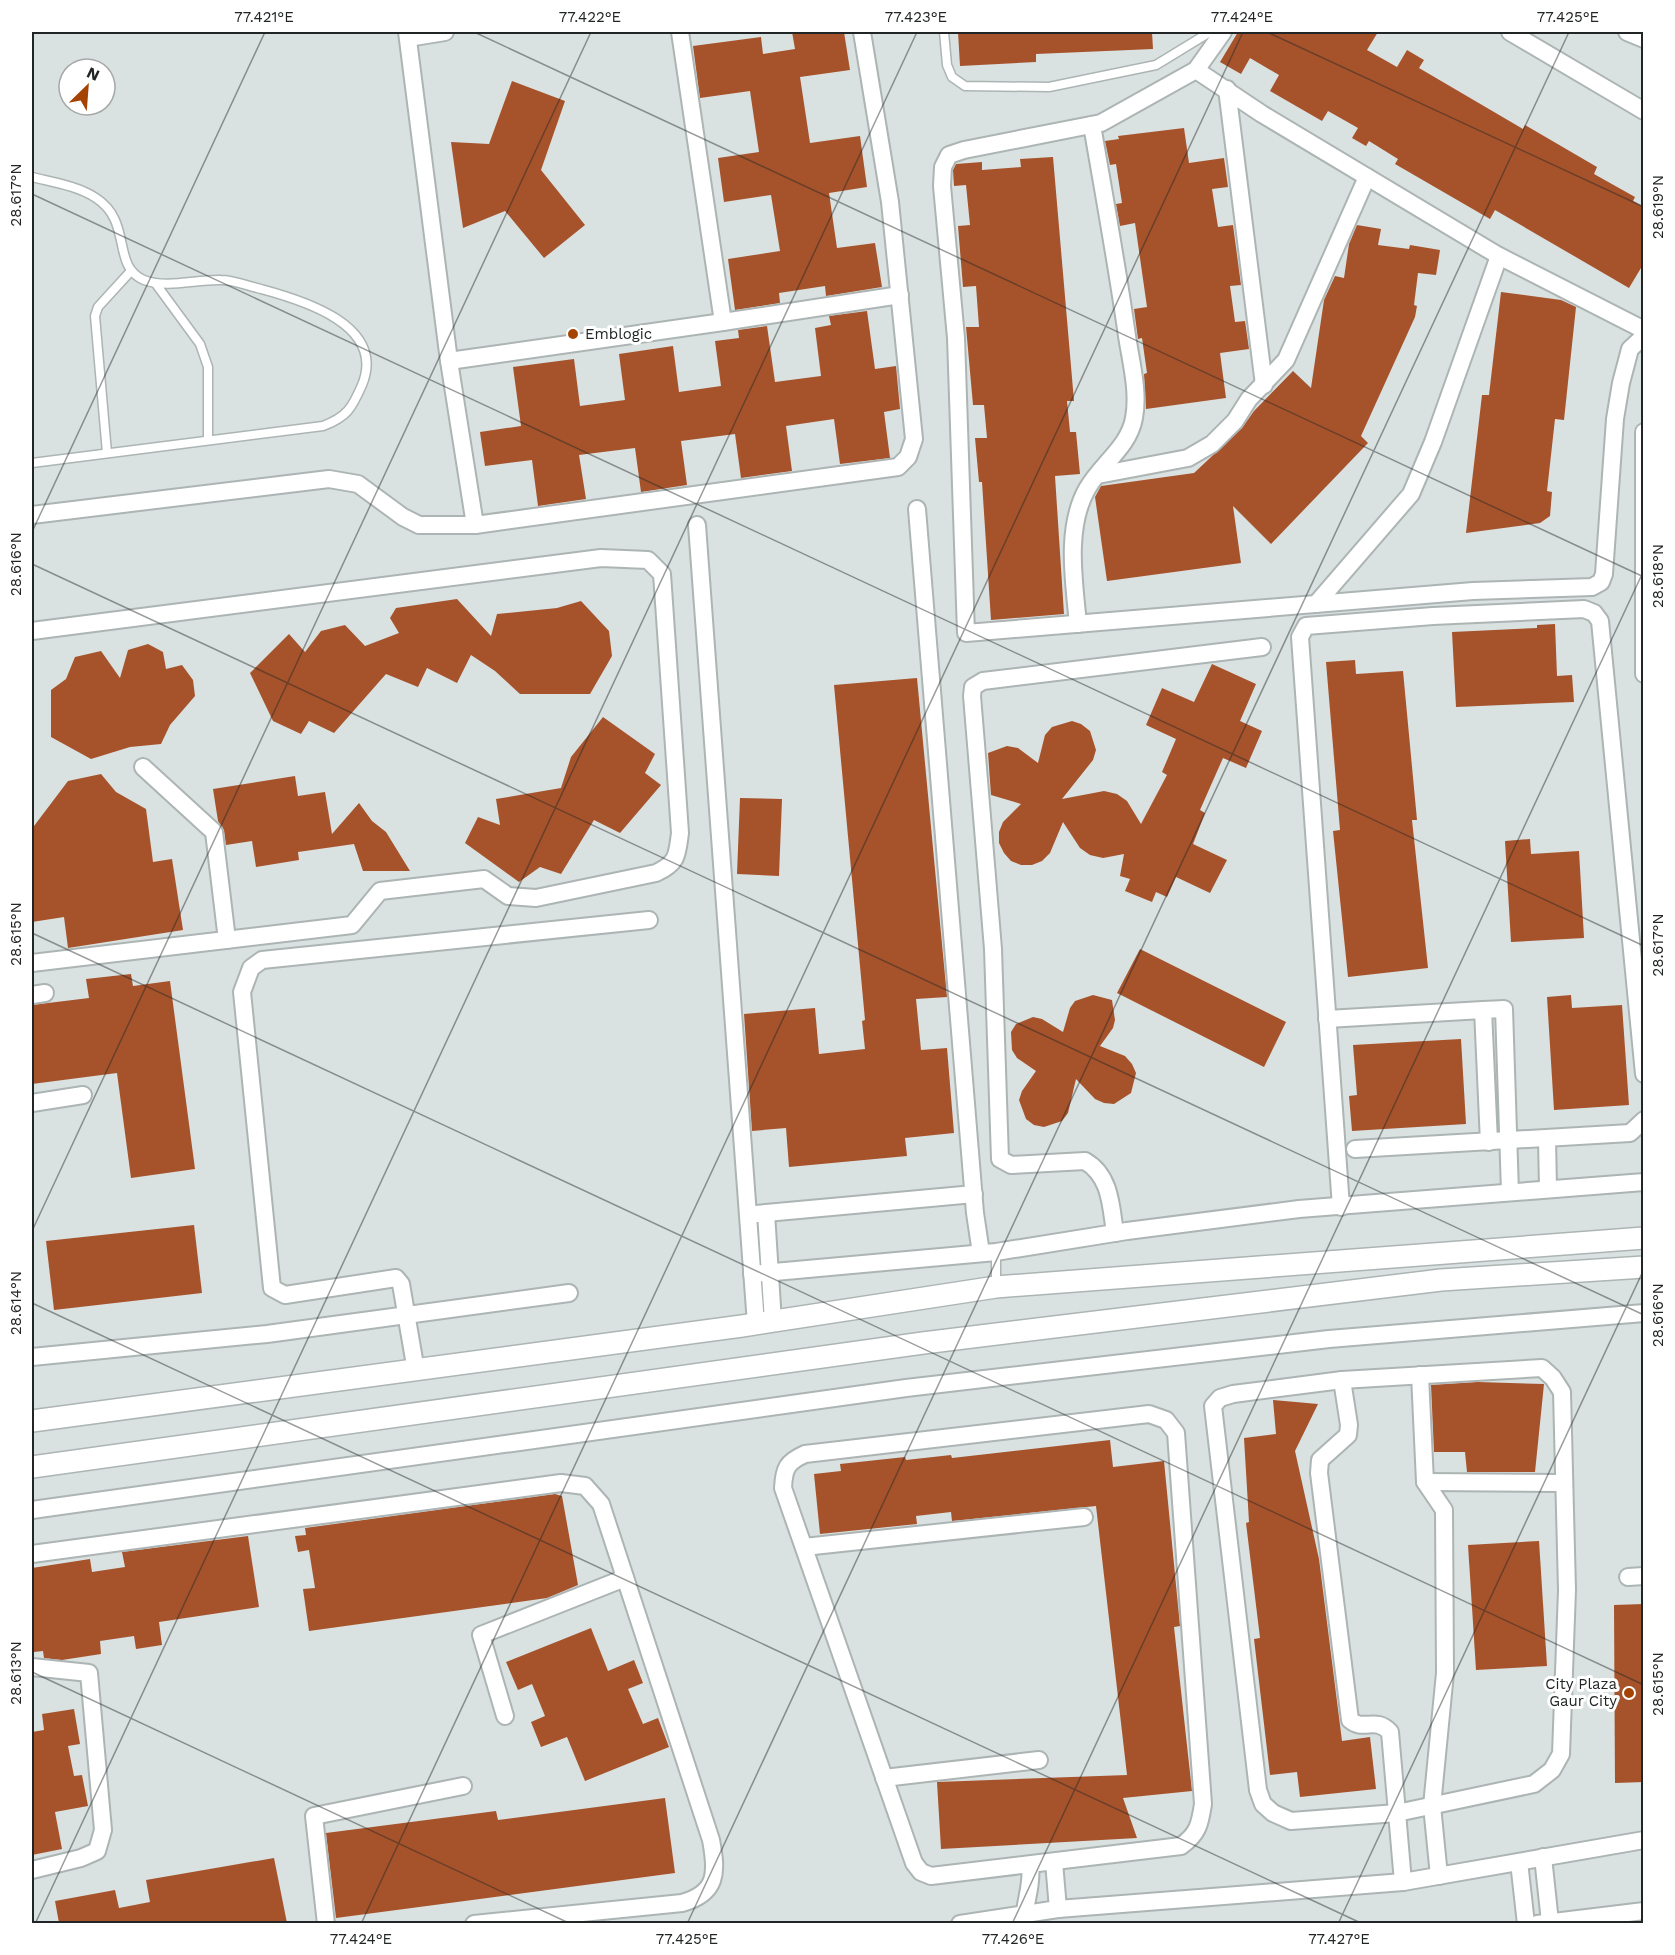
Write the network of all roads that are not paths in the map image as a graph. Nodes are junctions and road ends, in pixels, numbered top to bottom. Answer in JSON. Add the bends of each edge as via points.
{"nodes":[{"id":1,"x":445,"y":32,"type":"edge"},
{"id":2,"x":680,"y":32,"type":"edge"},
{"id":3,"x":861,"y":32,"type":"edge"},
{"id":4,"x":944,"y":32,"type":"edge"},
{"id":5,"x":1210,"y":32,"type":"edge"},
{"id":6,"x":1222,"y":32,"type":"edge"},
{"id":7,"x":1510,"y":32,"type":"edge"},
{"id":8,"x":1627,"y":32,"type":"edge"},
{"id":9,"x":407,"y":35,"type":"edge"},
{"id":10,"x":1644,"y":39,"type":"edge"},
{"id":11,"x":1196,"y":70,"type":"junction"},
{"id":12,"x":1227,"y":90,"type":"junction"},
{"id":13,"x":1644,"y":111,"type":"edge"},
{"id":14,"x":1092,"y":125,"type":"junction"},
{"id":15,"x":32,"y":177,"type":"edge"},
{"id":16,"x":1367,"y":177,"type":"junction"},
{"id":17,"x":1499,"y":256,"type":"junction"},
{"id":18,"x":130,"y":272,"type":"junction"},
{"id":19,"x":156,"y":284,"type":"junction"},
{"id":20,"x":900,"y":295,"type":"junction"},
{"id":21,"x":723,"y":322,"type":"junction"},
{"id":22,"x":1644,"y":330,"type":"edge"},
{"id":23,"x":1644,"y":336,"type":"edge"},
{"id":24,"x":449,"y":361,"type":"junction"},
{"id":25,"x":1264,"y":385,"type":"junction"},
{"id":26,"x":1644,"y":432,"type":"edge"},
{"id":27,"x":208,"y":440,"type":"junction"},
{"id":28,"x":107,"y":453,"type":"junction"},
{"id":29,"x":32,"y":463,"type":"edge"},
{"id":30,"x":1098,"y":475,"type":"junction"},
{"id":31,"x":917,"y":509,"type":"dead end"},
{"id":32,"x":32,"y":515,"type":"edge"},
{"id":33,"x":475,"y":525,"type":"junction"},
{"id":34,"x":697,"y":525,"type":"dead end"},
{"id":35,"x":1316,"y":604,"type":"junction"},
{"id":36,"x":1078,"y":624,"type":"junction"},
{"id":37,"x":32,"y":631,"type":"edge"},
{"id":38,"x":1262,"y":647,"type":"dead end"},
{"id":39,"x":1644,"y":674,"type":"edge"},
{"id":40,"x":143,"y":767,"type":"dead end"},
{"id":41,"x":649,"y":920,"type":"dead end"},
{"id":42,"x":227,"y":940,"type":"junction"},
{"id":43,"x":32,"y":963,"type":"edge"},
{"id":44,"x":1483,"y":1010,"type":"junction"},
{"id":45,"x":1327,"y":1019,"type":"junction"},
{"id":46,"x":1644,"y":1074,"type":"edge"},
{"id":47,"x":83,"y":1095,"type":"dead end"},
{"id":48,"x":32,"y":1103,"type":"edge"},
{"id":49,"x":1644,"y":1120,"type":"edge"},
{"id":50,"x":1547,"y":1139,"type":"junction"},
{"id":51,"x":1489,"y":1142,"type":"junction"},
{"id":52,"x":1509,"y":1142,"type":"junction"},
{"id":53,"x":1355,"y":1149,"type":"dead end"},
{"id":54,"x":1644,"y":1182,"type":"edge"},
{"id":55,"x":1548,"y":1188,"type":"junction"},
{"id":56,"x":1510,"y":1191,"type":"junction"},
{"id":57,"x":974,"y":1194,"type":"junction"},
{"id":58,"x":1341,"y":1207,"type":"junction"},
{"id":59,"x":766,"y":1213,"type":"junction"},
{"id":60,"x":747,"y":1215,"type":"junction"},
{"id":61,"x":1115,"y":1233,"type":"junction"},
{"id":62,"x":1644,"y":1239,"type":"edge"},
{"id":63,"x":989,"y":1253,"type":"junction"},
{"id":64,"x":1644,"y":1267,"type":"edge"},
{"id":65,"x":770,"y":1273,"type":"junction"},
{"id":66,"x":752,"y":1275,"type":"junction"},
{"id":67,"x":996,"y":1287,"type":"junction"},
{"id":68,"x":569,"y":1293,"type":"dead end"},
{"id":69,"x":1644,"y":1313,"type":"edge"},
{"id":70,"x":406,"y":1316,"type":"junction"},
{"id":71,"x":764,"y":1323,"type":"junction"},
{"id":72,"x":32,"y":1358,"type":"edge"},
{"id":73,"x":416,"y":1371,"type":"junction"},
{"id":74,"x":1420,"y":1375,"type":"junction"},
{"id":75,"x":1342,"y":1380,"type":"junction"},
{"id":76,"x":32,"y":1421,"type":"edge"},
{"id":77,"x":32,"y":1467,"type":"edge"},
{"id":78,"x":1425,"y":1482,"type":"junction"},
{"id":79,"x":1564,"y":1483,"type":"junction"},
{"id":80,"x":32,"y":1510,"type":"edge"},
{"id":81,"x":1084,"y":1516,"type":"dead end"},
{"id":82,"x":804,"y":1547,"type":"junction"},
{"id":83,"x":32,"y":1554,"type":"edge"},
{"id":84,"x":625,"y":1578,"type":"junction"},
{"id":85,"x":32,"y":1667,"type":"edge"},
{"id":86,"x":505,"y":1716,"type":"dead end"},
{"id":87,"x":1040,"y":1760,"type":"dead end"},
{"id":88,"x":884,"y":1778,"type":"junction"},
{"id":89,"x":463,"y":1786,"type":"dead end"},
{"id":90,"x":1432,"y":1806,"type":"junction"},
{"id":91,"x":1397,"y":1813,"type":"junction"},
{"id":92,"x":1644,"y":1840,"type":"edge"},
{"id":93,"x":1543,"y":1857,"type":"junction"},
{"id":94,"x":1519,"y":1862,"type":"junction"},
{"id":95,"x":1054,"y":1863,"type":"junction"},
{"id":96,"x":1030,"y":1865,"type":"junction"},
{"id":97,"x":32,"y":1870,"type":"edge"},
{"id":98,"x":1439,"y":1876,"type":"junction"},
{"id":99,"x":1402,"y":1882,"type":"junction"},
{"id":100,"x":1058,"y":1909,"type":"junction"},
{"id":101,"x":1644,"y":1911,"type":"edge"},
{"id":102,"x":1024,"y":1919,"type":"edge"},
{"id":103,"x":505,"y":1921,"type":"edge"},
{"id":104,"x":326,"y":1923,"type":"edge"},
{"id":105,"x":474,"y":1923,"type":"edge"},
{"id":106,"x":960,"y":1923,"type":"edge"},
{"id":107,"x":1526,"y":1923,"type":"edge"},
{"id":108,"x":1543,"y":1923,"type":"edge"}],
"edges":[{"from":1,"to":9,"type":"street"},
{"from":2,"to":21,"type":"street"},
{"from":3,"to":20,"type":"street","via":[[890,202]]},
{"from":4,"to":5,"type":"lane","via":[[952,77],[965,86],[1049,87],[1156,65]]},
{"from":6,"to":11,"type":"street"},
{"from":7,"to":13,"type":"street"},
{"from":8,"to":10,"type":"street"},
{"from":9,"to":24,"type":"street"},
{"from":11,"to":12,"type":"street"},
{"from":11,"to":14,"type":"street"},
{"from":12,"to":16,"type":"street"},
{"from":12,"to":25,"type":"street"},
{"from":14,"to":30,"type":"street","via":[[1136,398],[1130,435]]},
{"from":14,"to":36,"type":"street","via":[[949,155],[943,167],[942,186],[956,338],[966,633]]},
{"from":15,"to":18,"type":"lane","via":[[96,198],[107,208],[121,231]]},
{"from":16,"to":17,"type":"street"},
{"from":16,"to":25,"type":"street","via":[[1286,360]]},
{"from":17,"to":22,"type":"street"},
{"from":17,"to":35,"type":"street","via":[[1412,494]]},
{"from":18,"to":19,"type":"lane"},
{"from":18,"to":28,"type":"lane","via":[[98,307],[95,316]]},
{"from":19,"to":27,"type":"lane","via":[[200,344],[208,367]]},
{"from":19,"to":27,"type":"lane","via":[[223,280],[275,293],[314,306],[338,320],[352,330],[362,346],[366,360],[364,380],[352,407],[340,420],[323,426]]},
{"from":20,"to":21,"type":"street"},
{"from":20,"to":33,"type":"street","via":[[914,439],[908,457],[898,467]]},
{"from":21,"to":24,"type":"street"},
{"from":23,"to":35,"type":"street","via":[[1630,349],[1621,383],[1601,582],[1592,587],[1473,591]]},
{"from":24,"to":33,"type":"street"},
{"from":25,"to":30,"type":"street","via":[[1212,444],[1188,458]]},
{"from":26,"to":39,"type":"street"},
{"from":27,"to":28,"type":"lane"},
{"from":28,"to":29,"type":"lane"},
{"from":30,"to":36,"type":"street","via":[[1083,497],[1075,525]]},
{"from":31,"to":57,"type":"street"},
{"from":32,"to":33,"type":"street","via":[[329,479],[358,484],[419,525]]},
{"from":34,"to":60,"type":"street"},
{"from":35,"to":36,"type":"street"},
{"from":37,"to":42,"type":"street","via":[[601,558],[648,560],[662,574],[680,833],[677,856],[669,867],[536,898],[508,896],[484,879],[380,891],[352,925]]},
{"from":38,"to":61,"type":"street","via":[[983,681],[973,687],[993,949],[1000,1159],[1011,1165],[1085,1161],[1092,1165],[1110,1192]]},
{"from":40,"to":42,"type":"street","via":[[214,832]]},
{"from":41,"to":70,"type":"street","via":[[262,960],[251,968],[242,992],[272,1288],[285,1295],[396,1278],[401,1284]]},
{"from":42,"to":43,"type":"street"},
{"from":44,"to":45,"type":"street"},
{"from":44,"to":51,"type":"street"},
{"from":44,"to":52,"type":"street","via":[[1504,1009]]},
{"from":45,"to":46,"type":"street","via":[[1302,630],[1306,626],[1433,616],[1584,609],[1600,621]]},
{"from":45,"to":58,"type":"street"},
{"from":47,"to":48,"type":"street"},
{"from":49,"to":50,"type":"street","via":[[1630,1133]]},
{"from":50,"to":52,"type":"street"},
{"from":50,"to":55,"type":"street"},
{"from":51,"to":52,"type":"street"},
{"from":51,"to":53,"type":"street"},
{"from":52,"to":56,"type":"street"},
{"from":54,"to":55,"type":"street"},
{"from":55,"to":56,"type":"street"},
{"from":56,"to":58,"type":"street"},
{"from":57,"to":59,"type":"street"},
{"from":57,"to":63,"type":"street"},
{"from":58,"to":61,"type":"street"},
{"from":59,"to":60,"type":"street"},
{"from":59,"to":65,"type":"street"},
{"from":60,"to":66,"type":"street"},
{"from":61,"to":63,"type":"street"},
{"from":62,"to":67,"type":"street"},
{"from":63,"to":65,"type":"street"},
{"from":63,"to":67,"type":"lane"},
{"from":64,"to":77,"type":"street","via":[[1441,1280],[923,1342]]},
{"from":65,"to":66,"type":"street"},
{"from":65,"to":71,"type":"street"},
{"from":66,"to":71,"type":"street"},
{"from":67,"to":71,"type":"street"},
{"from":68,"to":70,"type":"street"},
{"from":69,"to":80,"type":"street","via":[[1329,1339],[918,1386]]},
{"from":70,"to":72,"type":"street"},
{"from":70,"to":73,"type":"street"},
{"from":71,"to":73,"type":"street"},
{"from":73,"to":76,"type":"street"},
{"from":74,"to":75,"type":"street"},
{"from":74,"to":78,"type":"street"},
{"from":74,"to":79,"type":"street","via":[[1542,1368],[1562,1392]]},
{"from":75,"to":91,"type":"street","via":[[1348,1435],[1320,1460],[1319,1473],[1348,1708],[1355,1724],[1383,1725],[1390,1732]]},
{"from":75,"to":91,"type":"street","via":[[1233,1394],[1220,1398],[1213,1406],[1258,1790],[1263,1804],[1291,1821]]},
{"from":78,"to":79,"type":"street"},
{"from":78,"to":90,"type":"street","via":[[1444,1510],[1445,1548],[1445,1673]]},
{"from":79,"to":90,"type":"street","via":[[1567,1590],[1561,1754],[1552,1770],[1534,1784]]},
{"from":81,"to":82,"type":"street"},
{"from":82,"to":88,"type":"street"},
{"from":82,"to":95,"type":"street","via":[[783,1488],[784,1469],[805,1454],[1149,1414],[1171,1426],[1176,1433],[1203,1804],[1200,1825],[1194,1837],[1181,1846]]},
{"from":83,"to":84,"type":"street","via":[[561,1483],[585,1486],[601,1504]]},
{"from":84,"to":86,"type":"street","via":[[481,1635]]},
{"from":84,"to":103,"type":"street","via":[[711,1840],[716,1867],[712,1884],[698,1899],[682,1903]]},
{"from":85,"to":97,"type":"street","via":[[89,1673],[103,1830],[97,1851]]},
{"from":87,"to":88,"type":"street"},
{"from":88,"to":96,"type":"street","via":[[914,1863],[921,1872],[932,1876]]},
{"from":89,"to":104,"type":"street","via":[[314,1816]]},
{"from":90,"to":91,"type":"street"},
{"from":90,"to":98,"type":"street"},
{"from":91,"to":99,"type":"street"},
{"from":92,"to":93,"type":"street"},
{"from":93,"to":94,"type":"street"},
{"from":93,"to":108,"type":"street"},
{"from":94,"to":98,"type":"street"},
{"from":94,"to":107,"type":"street"},
{"from":95,"to":96,"type":"street"},
{"from":95,"to":100,"type":"street"},
{"from":96,"to":102,"type":"street","via":[[1032,1882]]},
{"from":98,"to":99,"type":"street"},
{"from":99,"to":100,"type":"street"},
{"from":100,"to":102,"type":"street"},
{"from":101,"to":108,"type":"street"},
{"from":102,"to":106,"type":"street"},
{"from":103,"to":105,"type":"street"}]}
